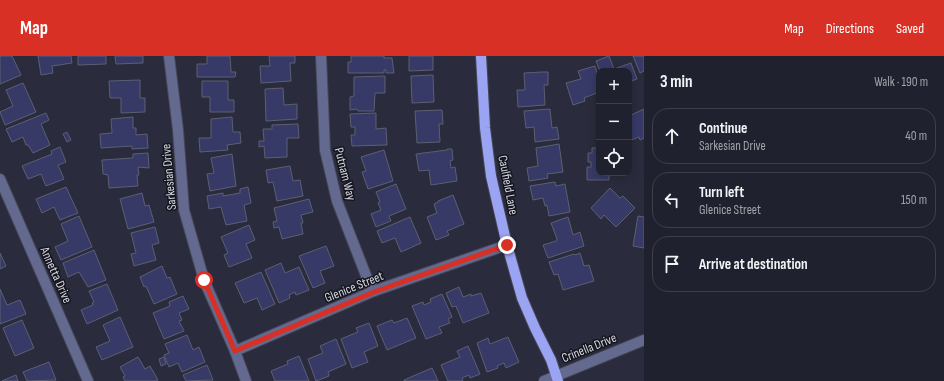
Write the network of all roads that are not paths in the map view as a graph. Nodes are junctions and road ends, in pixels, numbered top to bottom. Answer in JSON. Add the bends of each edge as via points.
{"nodes":[{"id":1,"x":169,"y":56,"type":"edge"},
{"id":2,"x":321,"y":56,"type":"edge"},
{"id":3,"x":481,"y":56,"type":"edge"},
{"id":4,"x":0,"y":179,"type":"edge"},
{"id":5,"x":507,"y":245,"type":"junction"},
{"id":6,"x":374,"y":292,"type":"junction"},
{"id":7,"x":644,"y":340,"type":"edge"},
{"id":8,"x":235,"y":351,"type":"junction"},
{"id":9,"x":557,"y":378,"type":"edge"},
{"id":10,"x":88,"y":381,"type":"edge"},
{"id":11,"x":246,"y":381,"type":"edge"},
{"id":12,"x":544,"y":381,"type":"edge"}],
"edges":[{"from":1,"to":8,"type":"street","name":"Sarkesian Drive","via":[[184,210],[204,280]]},
{"from":2,"to":6,"type":"street","name":"Putnam Way","via":[[325,150],[337,201]]},
{"from":3,"to":5,"type":"main road","name":"Caulfield Lane","via":[[490,168]]},
{"from":4,"to":10,"type":"street","name":"Annetta Drive"},
{"from":5,"to":6,"type":"street","name":"Glenice Street"},
{"from":5,"to":9,"type":"main road","name":"Caulfield Lane","via":[[522,298]]},
{"from":6,"to":8,"type":"street","name":"Glenice Street"},
{"from":7,"to":9,"type":"street","name":"Crinella Drive"},
{"from":8,"to":11,"type":"street","name":"Sarkesian Drive"},
{"from":9,"to":12,"type":"street","name":"Crinella Drive"}]}
